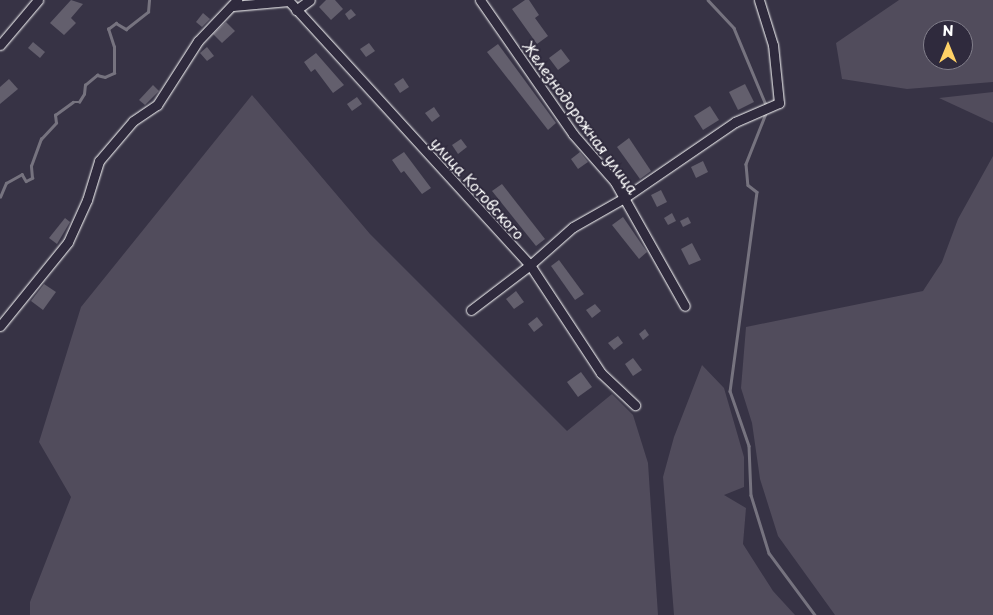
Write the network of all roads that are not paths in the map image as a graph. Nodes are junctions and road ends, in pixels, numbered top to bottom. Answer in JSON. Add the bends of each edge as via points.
{"nodes":[{"id":1,"x":38,"y":0,"type":"edge"},
{"id":2,"x":288,"y":0,"type":"edge"},
{"id":3,"x":310,"y":0,"type":"edge"},
{"id":4,"x":480,"y":0,"type":"edge"},
{"id":5,"x":759,"y":0,"type":"edge"},
{"id":6,"x":235,"y":3,"type":"edge"},
{"id":7,"x":296,"y":10,"type":"junction"},
{"id":8,"x":0,"y":45,"type":"edge"},
{"id":9,"x":624,"y":198,"type":"junction"},
{"id":10,"x":530,"y":265,"type":"junction"},
{"id":11,"x":685,"y":306,"type":"dead end"},
{"id":12,"x":471,"y":310,"type":"dead end"},
{"id":13,"x":0,"y":326,"type":"edge"},
{"id":14,"x":635,"y":405,"type":"dead end"}],
"edges":[{"from":1,"to":8,"type":"street"},
{"from":2,"to":6,"type":"street"},
{"from":2,"to":7,"type":"street","name":"улица Котовского"},
{"from":3,"to":7,"type":"street"},
{"from":4,"to":9,"type":"street","name":"Железнодорожная улица","via":[[573,134]]},
{"from":5,"to":9,"type":"street","via":[[773,45],[779,103],[735,122]]},
{"from":6,"to":13,"type":"street","via":[[198,40],[157,105],[133,121],[99,161],[87,200],[68,242]]},
{"from":7,"to":10,"type":"street","name":"улица Котовского"},
{"from":9,"to":10,"type":"street","via":[[572,227]]},
{"from":9,"to":11,"type":"street","name":"Железнодорожная улица"},
{"from":10,"to":12,"type":"street"},
{"from":10,"to":14,"type":"street","name":"улица Котовского","via":[[600,374]]}]}
